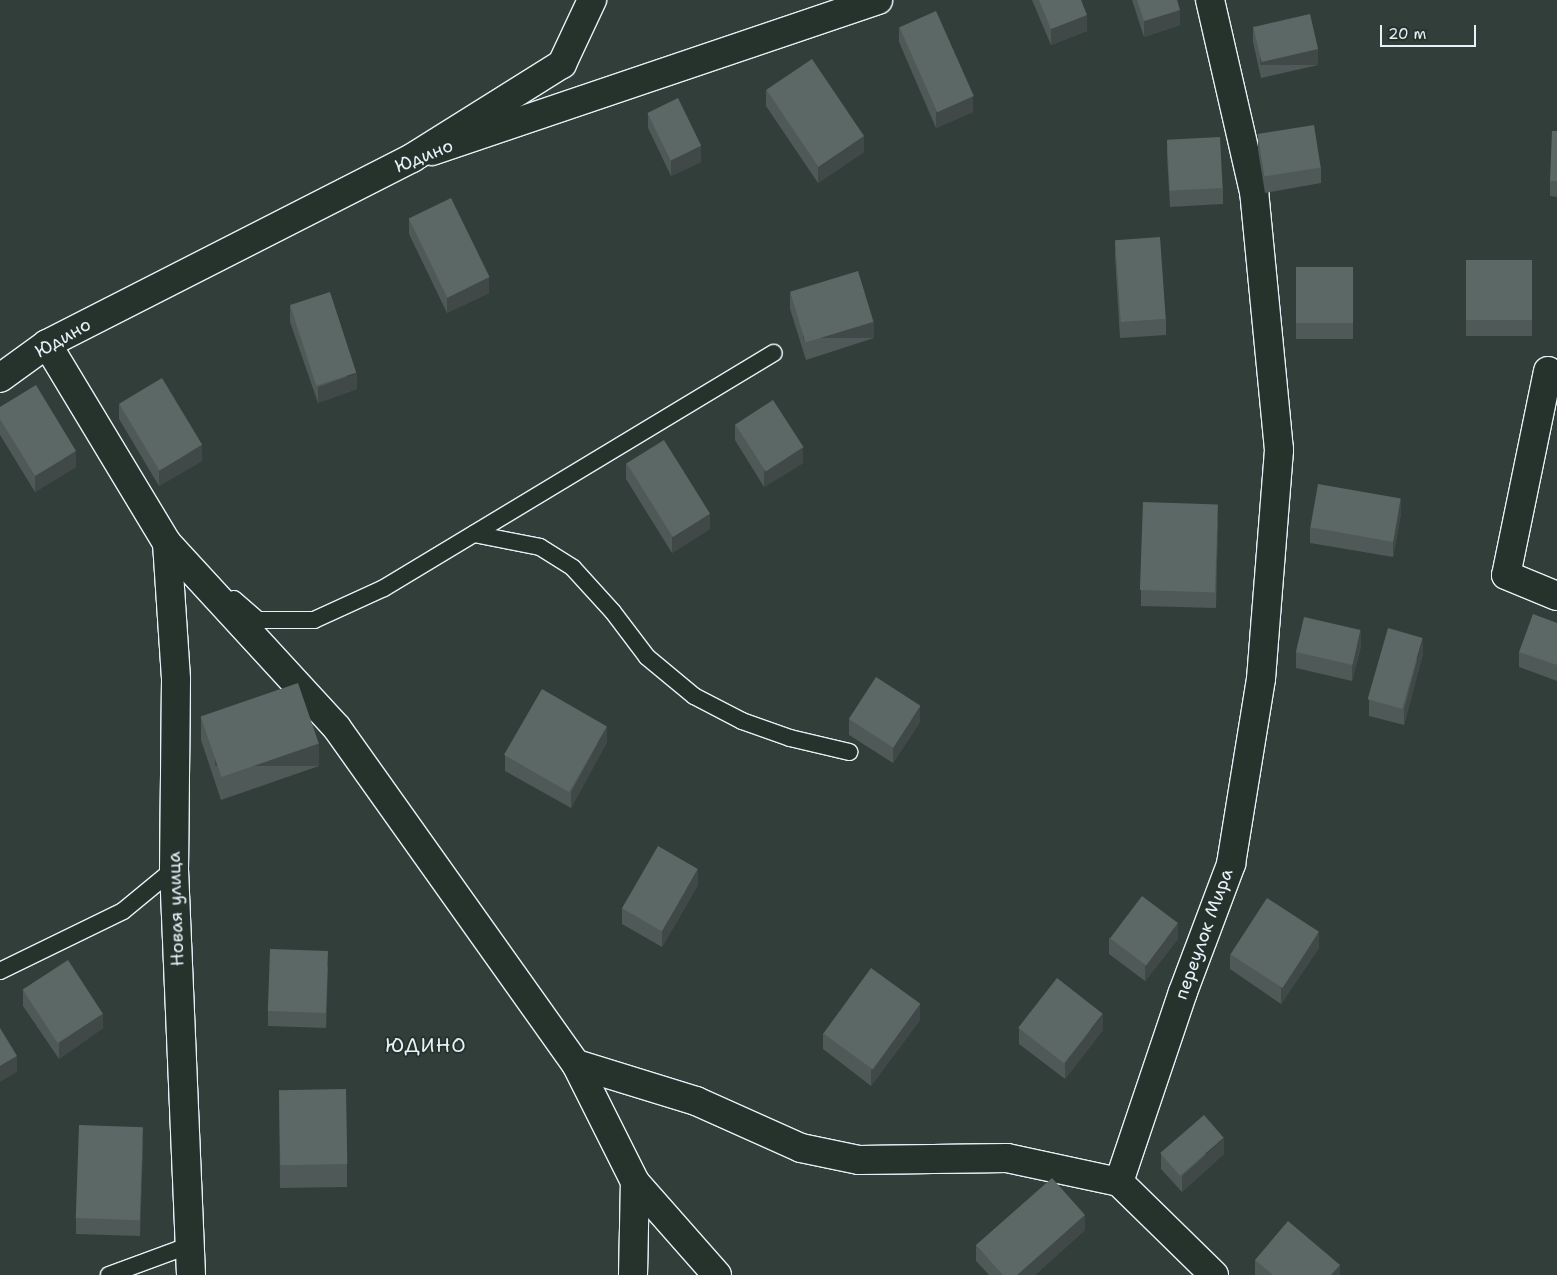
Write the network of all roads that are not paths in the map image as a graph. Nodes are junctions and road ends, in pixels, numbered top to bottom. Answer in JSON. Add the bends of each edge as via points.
{"nodes":[{"id":1,"x":592,"y":0,"type":"edge"},
{"id":2,"x":878,"y":0,"type":"edge"},
{"id":3,"x":1210,"y":0,"type":"edge"},
{"id":4,"x":412,"y":158,"type":"junction"},
{"id":5,"x":47,"y":344,"type":"junction"},
{"id":6,"x":774,"y":353,"type":"dead end"},
{"id":7,"x":1548,"y":371,"type":"dead end"},
{"id":8,"x":0,"y":378,"type":"edge"},
{"id":9,"x":474,"y":534,"type":"junction"},
{"id":10,"x":167,"y":543,"type":"junction"},
{"id":11,"x":1557,"y":596,"type":"edge"},
{"id":12,"x":849,"y":752,"type":"dead end"},
{"id":13,"x":174,"y":869,"type":"junction"},
{"id":14,"x":0,"y":971,"type":"edge"},
{"id":15,"x":576,"y":1064,"type":"junction"},
{"id":16,"x":635,"y":1182,"type":"junction"},
{"id":17,"x":1119,"y":1182,"type":"junction"},
{"id":18,"x":190,"y":1244,"type":"junction"},
{"id":19,"x":109,"y":1275,"type":"edge"},
{"id":20,"x":191,"y":1275,"type":"edge"},
{"id":21,"x":632,"y":1275,"type":"edge"},
{"id":22,"x":717,"y":1275,"type":"edge"},
{"id":23,"x":1214,"y":1275,"type":"edge"}],
"edges":[{"from":1,"to":4,"type":"street","via":[[562,64]]},
{"from":2,"to":4,"type":"street","name":"Юдино"},
{"from":3,"to":17,"type":"street","name":"переулок Мира","via":[[1254,192],[1279,450],[1261,679],[1231,864],[1182,992]]},
{"from":4,"to":5,"type":"street","name":"Юдино"},
{"from":5,"to":8,"type":"street","name":"Юдино"},
{"from":5,"to":10,"type":"street"},
{"from":6,"to":9,"type":"lane"},
{"from":7,"to":11,"type":"street","via":[[1506,575]]},
{"from":9,"to":10,"type":"lane","via":[[384,588],[314,620],[258,620]]},
{"from":9,"to":12,"type":"lane","via":[[540,547],[573,568],[613,612],[647,657],[694,696],[790,738]]},
{"from":10,"to":13,"type":"street","name":"Новая улица","via":[[176,680]]},
{"from":10,"to":15,"type":"street","via":[[338,728]]},
{"from":13,"to":14,"type":"lane","via":[[123,911]]},
{"from":13,"to":18,"type":"street","name":"Новая улица"},
{"from":15,"to":16,"type":"street"},
{"from":15,"to":17,"type":"street","via":[[696,1101],[801,1148],[859,1160],[1007,1158]]},
{"from":16,"to":21,"type":"street"},
{"from":16,"to":22,"type":"street"},
{"from":17,"to":23,"type":"street"},
{"from":18,"to":19,"type":"lane"},
{"from":18,"to":20,"type":"street","name":"Новая улица"}]}
